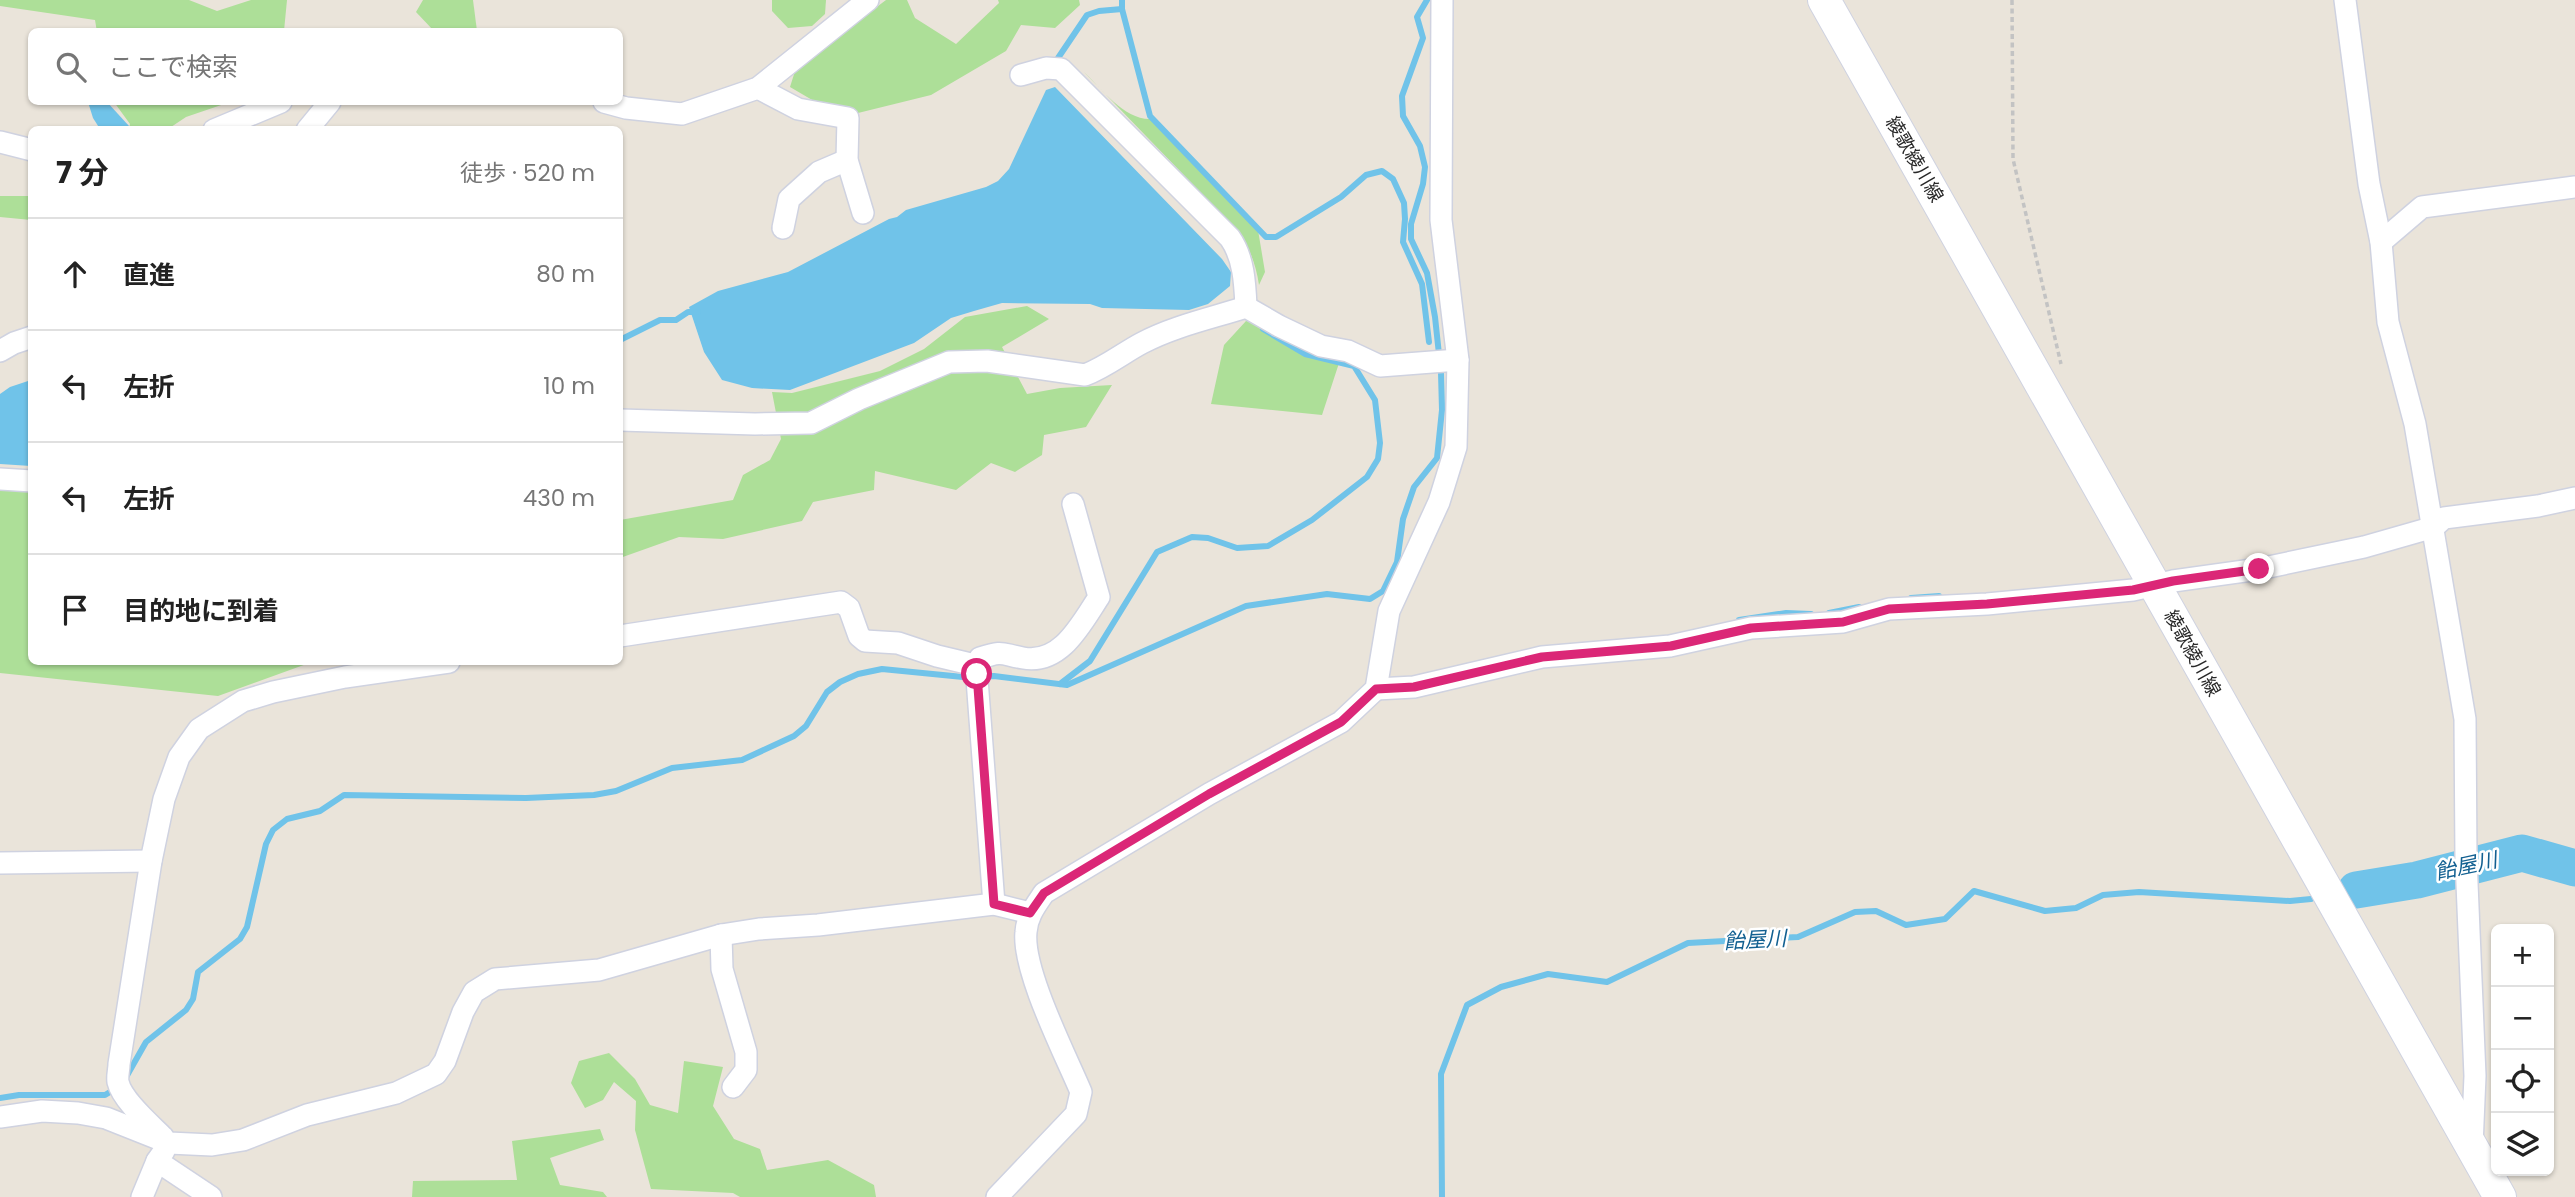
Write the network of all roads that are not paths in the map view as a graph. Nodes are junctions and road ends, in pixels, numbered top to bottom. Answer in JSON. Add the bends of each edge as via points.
{"nodes":[{"id":1,"x":868,"y":0,"type":"edge"},
{"id":2,"x":1442,"y":0,"type":"edge"},
{"id":3,"x":1824,"y":0,"type":"edge"},
{"id":4,"x":2345,"y":0,"type":"edge"},
{"id":5,"x":1021,"y":75,"type":"dead end"},
{"id":6,"x":758,"y":88,"type":"junction"},
{"id":7,"x":274,"y":105,"type":"edge"},
{"id":8,"x":328,"y":105,"type":"edge"},
{"id":9,"x":615,"y":105,"type":"edge"},
{"id":10,"x":224,"y":126,"type":"edge"},
{"id":11,"x":310,"y":126,"type":"edge"},
{"id":12,"x":0,"y":142,"type":"edge"},
{"id":13,"x":28,"y":149,"type":"edge"},
{"id":14,"x":847,"y":160,"type":"junction"},
{"id":15,"x":2575,"y":187,"type":"edge"},
{"id":16,"x":863,"y":213,"type":"dead end"},
{"id":17,"x":783,"y":228,"type":"dead end"},
{"id":18,"x":2381,"y":242,"type":"junction"},
{"id":19,"x":1246,"y":307,"type":"junction"},
{"id":20,"x":28,"y":338,"type":"edge"},
{"id":21,"x":0,"y":351,"type":"edge"},
{"id":22,"x":1446,"y":361,"type":"junction"},
{"id":23,"x":623,"y":420,"type":"edge"},
{"id":24,"x":0,"y":479,"type":"edge"},
{"id":25,"x":28,"y":481,"type":"edge"},
{"id":26,"x":2575,"y":498,"type":"edge"},
{"id":27,"x":1073,"y":504,"type":"dead end"},
{"id":28,"x":2434,"y":527,"type":"junction"},
{"id":29,"x":2155,"y":585,"type":"junction"},
{"id":30,"x":623,"y":636,"type":"edge"},
{"id":31,"x":428,"y":665,"type":"edge"},
{"id":32,"x":977,"y":673,"type":"junction"},
{"id":33,"x":1376,"y":689,"type":"junction"},
{"id":34,"x":151,"y":861,"type":"junction"},
{"id":35,"x":0,"y":863,"type":"edge"},
{"id":36,"x":994,"y":904,"type":"junction"},
{"id":37,"x":1030,"y":913,"type":"junction"},
{"id":38,"x":721,"y":936,"type":"junction"},
{"id":39,"x":733,"y":1087,"type":"dead end"},
{"id":40,"x":0,"y":1117,"type":"edge"},
{"id":41,"x":169,"y":1143,"type":"junction"},
{"id":42,"x":2472,"y":1149,"type":"junction"},
{"id":43,"x":157,"y":1161,"type":"junction"},
{"id":44,"x":142,"y":1197,"type":"edge"},
{"id":45,"x":211,"y":1197,"type":"edge"},
{"id":46,"x":997,"y":1197,"type":"edge"},
{"id":47,"x":2500,"y":1197,"type":"edge"}],
"edges":[{"from":1,"to":6,"type":"street"},
{"from":2,"to":22,"type":"street"},
{"from":3,"to":29,"type":"main road","name":"綾歌綾川線"},
{"from":4,"to":18,"type":"street"},
{"from":5,"to":19,"type":"street","via":[[1061,69],[1230,238],[1245,280]]},
{"from":6,"to":9,"type":"street","via":[[682,114]]},
{"from":6,"to":14,"type":"street","via":[[798,109],[848,118]]},
{"from":7,"to":10,"type":"street"},
{"from":8,"to":11,"type":"street"},
{"from":12,"to":13,"type":"street"},
{"from":14,"to":16,"type":"street"},
{"from":14,"to":17,"type":"street","via":[[819,172],[789,199]]},
{"from":15,"to":18,"type":"street","via":[[2421,207]]},
{"from":18,"to":28,"type":"street","via":[[2388,322],[2415,424]]},
{"from":19,"to":22,"type":"street","via":[[1321,346],[1348,351],[1380,366]]},
{"from":19,"to":23,"type":"street","via":[[1163,334],[1085,375],[987,361],[948,362],[811,423]]},
{"from":20,"to":21,"type":"street"},
{"from":22,"to":33,"type":"street","via":[[1456,447],[1439,502],[1389,611]]},
{"from":24,"to":25,"type":"street"},
{"from":26,"to":28,"type":"street","via":[[2444,518]]},
{"from":27,"to":32,"type":"street","via":[[1099,597],[1070,641],[1048,656],[1025,659],[1000,652],[980,658]]},
{"from":28,"to":29,"type":"street","via":[[2259,569]]},
{"from":28,"to":42,"type":"street","via":[[2465,719],[2475,1076]]},
{"from":29,"to":33,"type":"street","via":[[1987,604],[1889,609],[1843,622],[1751,628],[1671,646],[1542,657],[1414,687]]},
{"from":29,"to":42,"type":"main road","name":"綾歌綾川線"},
{"from":30,"to":32,"type":"street","via":[[841,602],[849,608],[865,641],[898,643]]},
{"from":31,"to":34,"type":"street","via":[[273,692],[223,712],[199,729],[179,757],[164,799]]},
{"from":32,"to":36,"type":"street"},
{"from":33,"to":37,"type":"street","via":[[1341,722],[1044,893]]},
{"from":34,"to":35,"type":"street"},
{"from":34,"to":41,"type":"street","via":[[119,1064],[120,1086],[136,1111]]},
{"from":36,"to":37,"type":"street"},
{"from":36,"to":38,"type":"street"},
{"from":37,"to":46,"type":"street","via":[[1025,933],[1036,986],[1082,1092],[1081,1102],[1076,1114]]},
{"from":38,"to":39,"type":"street","via":[[722,969],[746,1052],[746,1070]]},
{"from":38,"to":41,"type":"street","via":[[599,970],[495,979],[474,992],[436,1074],[396,1093],[307,1115],[243,1140],[212,1145]]},
{"from":40,"to":41,"type":"street","via":[[42,1111],[106,1118]]},
{"from":41,"to":43,"type":"street"},
{"from":42,"to":47,"type":"main road","name":"綾歌綾川線"},
{"from":43,"to":44,"type":"street"},
{"from":43,"to":45,"type":"street"}]}
